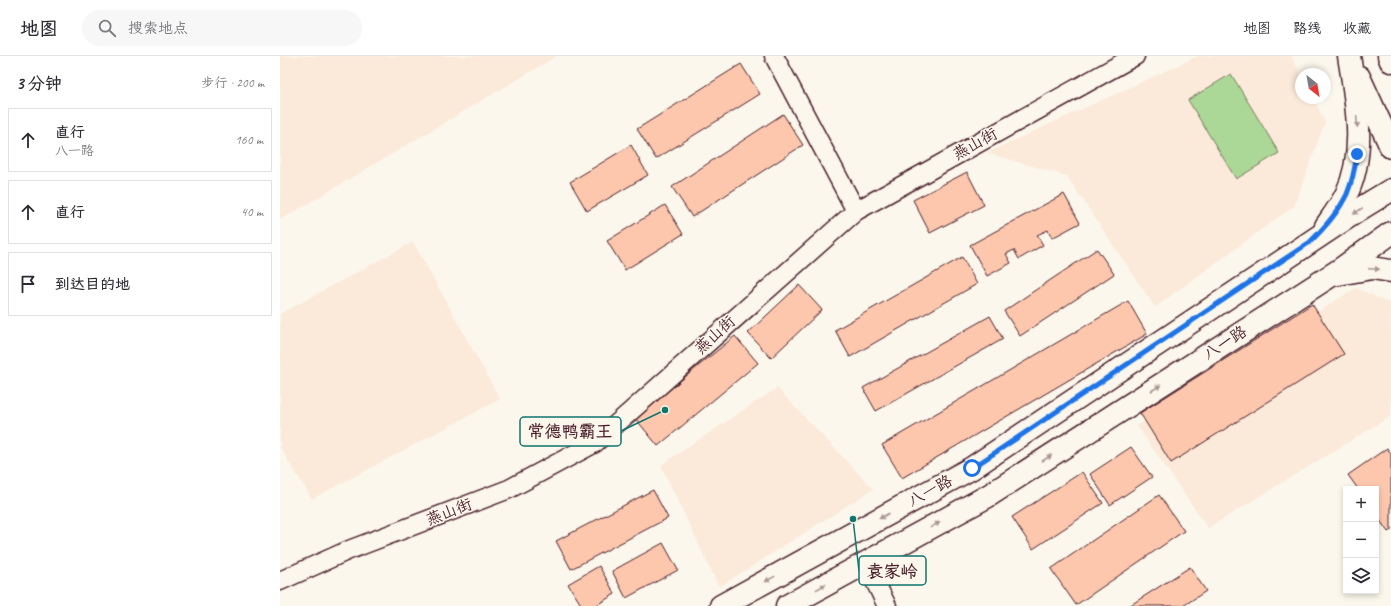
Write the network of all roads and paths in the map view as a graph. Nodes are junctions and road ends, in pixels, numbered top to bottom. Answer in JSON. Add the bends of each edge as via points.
{"nodes":[{"id":1,"x":774,"y":56,"type":"edge"},
{"id":2,"x":1134,"y":56,"type":"edge"},
{"id":3,"x":1349,"y":56,"type":"edge"},
{"id":4,"x":1389,"y":56,"type":"edge"},
{"id":5,"x":1391,"y":61,"type":"edge"},
{"id":6,"x":1391,"y":147,"type":"edge"},
{"id":7,"x":1391,"y":190,"type":"edge"},
{"id":8,"x":856,"y":210,"type":"junction"},
{"id":9,"x":1391,"y":233,"type":"edge"},
{"id":10,"x":1310,"y":242,"type":"junction"},
{"id":11,"x":1391,"y":271,"type":"edge"},
{"id":12,"x":1329,"y":276,"type":"junction"},
{"id":13,"x":866,"y":563,"type":"junction"},
{"id":14,"x":280,"y":581,"type":"edge"},
{"id":15,"x":721,"y":606,"type":"edge"},
{"id":16,"x":787,"y":606,"type":"edge"},
{"id":17,"x":887,"y":606,"type":"edge"}],
"edges":[{"from":1,"to":8,"type":"street"},
{"from":2,"to":8,"type":"street","name":"燕山街"},
{"from":3,"to":6,"type":"main road"},
{"from":3,"to":10,"type":"main road","one_way":true,"via":[[1357,120],[1357,154],[1347,194],[1326,226]]},
{"from":4,"to":5,"type":"main road"},
{"from":7,"to":10,"type":"main road","name":"八一路","one_way":true},
{"from":8,"to":14,"type":"street","name":"燕山街","via":[[595,443],[509,489],[349,550]]},
{"from":9,"to":12,"type":"main road","name":"八一路"},
{"from":10,"to":15,"type":"main road","name":"八一路","one_way":true,"via":[[972,468]]},
{"from":12,"to":11,"type":"main road","one_way":true,"via":[[1372,268]]},
{"from":13,"to":12,"type":"main road","name":"八一路","one_way":true,"via":[[988,496]]},
{"from":16,"to":13,"type":"main road","name":"八一路","one_way":true},
{"from":13,"to":17,"type":"street"}]}
